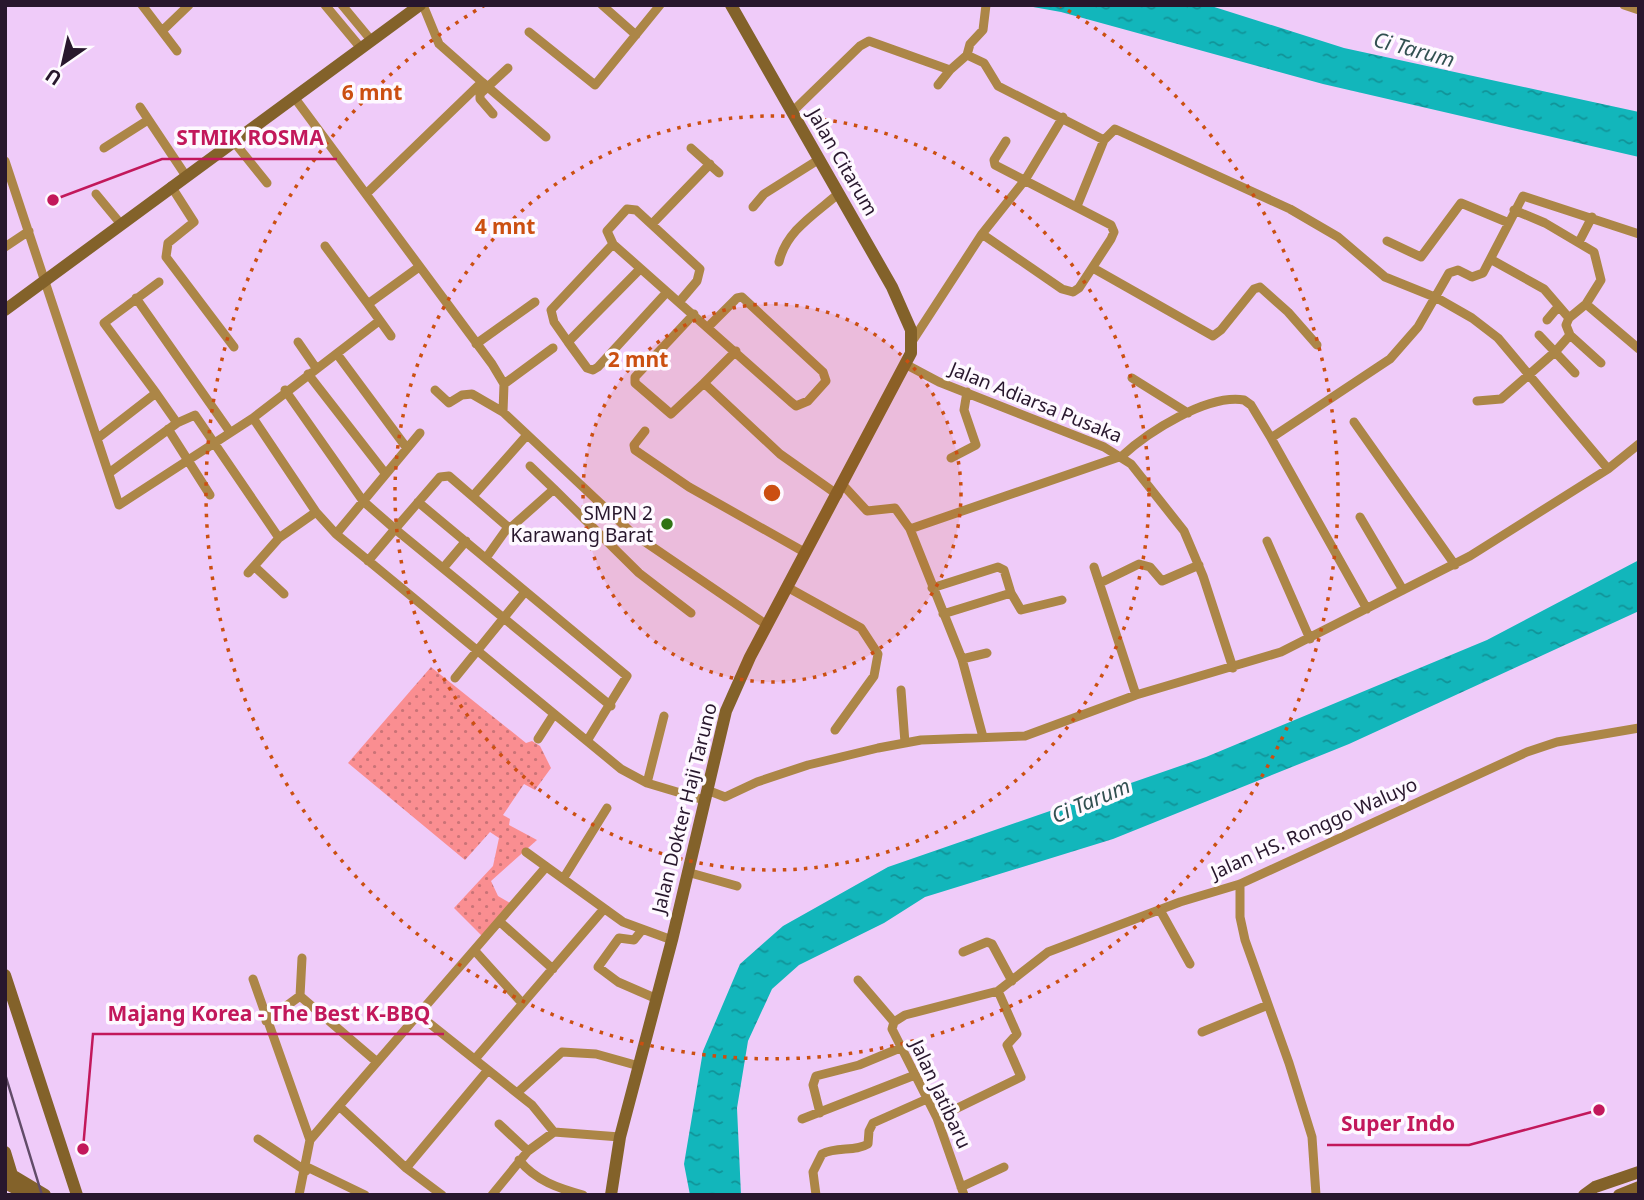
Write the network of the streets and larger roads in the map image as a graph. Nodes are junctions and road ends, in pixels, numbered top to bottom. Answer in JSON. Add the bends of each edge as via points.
{"nodes":[{"id":1,"x":142,"y":5,"type":"edge"},
{"id":2,"x":190,"y":5,"type":"edge"},
{"id":3,"x":325,"y":5,"type":"edge"},
{"id":4,"x":342,"y":5,"type":"edge"},
{"id":5,"x":421,"y":5,"type":"edge"},
{"id":6,"x":602,"y":5,"type":"edge"},
{"id":7,"x":731,"y":5,"type":"edge"},
{"id":8,"x":986,"y":5,"type":"edge"},
{"id":9,"x":1624,"y":5,"type":"edge"},
{"id":10,"x":658,"y":6,"type":"edge"},
{"id":11,"x":1639,"y":10,"type":"edge"},
{"id":12,"x":163,"y":30,"type":"junction"},
{"id":13,"x":529,"y":32,"type":"dead end"},
{"id":14,"x":636,"y":35,"type":"junction"},
{"id":15,"x":365,"y":43,"type":"junction"},
{"id":16,"x":177,"y":51,"type":"dead end"},
{"id":17,"x":967,"y":55,"type":"junction"},
{"id":18,"x":508,"y":68,"type":"dead end"},
{"id":19,"x":950,"y":70,"type":"junction"},
{"id":20,"x":486,"y":85,"type":"junction"},
{"id":21,"x":938,"y":85,"type":"dead end"},
{"id":22,"x":294,"y":97,"type":"junction"},
{"id":23,"x":140,"y":107,"type":"dead end"},
{"id":24,"x":792,"y":112,"type":"junction"},
{"id":25,"x":493,"y":114,"type":"dead end"},
{"id":26,"x":1063,"y":117,"type":"junction"},
{"id":27,"x":148,"y":120,"type":"junction"},
{"id":28,"x":546,"y":137,"type":"dead end"},
{"id":29,"x":1104,"y":140,"type":"junction"},
{"id":30,"x":1006,"y":141,"type":"dead end"},
{"id":31,"x":234,"y":142,"type":"junction"},
{"id":32,"x":104,"y":148,"type":"dead end"},
{"id":33,"x":691,"y":148,"type":"dead end"},
{"id":34,"x":818,"y":160,"type":"junction"},
{"id":35,"x":5,"y":161,"type":"edge"},
{"id":36,"x":710,"y":164,"type":"junction"},
{"id":37,"x":719,"y":173,"type":"dead end"},
{"id":38,"x":186,"y":176,"type":"junction"},
{"id":39,"x":1025,"y":180,"type":"junction"},
{"id":40,"x":267,"y":183,"type":"dead end"},
{"id":41,"x":171,"y":186,"type":"junction"},
{"id":42,"x":96,"y":194,"type":"dead end"},
{"id":43,"x":366,"y":194,"type":"junction"},
{"id":44,"x":838,"y":194,"type":"junction"},
{"id":45,"x":753,"y":206,"type":"dead end"},
{"id":46,"x":1077,"y":206,"type":"junction"},
{"id":47,"x":1514,"y":210,"type":"junction"},
{"id":48,"x":1592,"y":217,"type":"junction"},
{"id":49,"x":120,"y":223,"type":"junction"},
{"id":50,"x":1509,"y":223,"type":"junction"},
{"id":51,"x":652,"y":224,"type":"junction"},
{"id":52,"x":29,"y":231,"type":"junction"},
{"id":53,"x":982,"y":234,"type":"junction"},
{"id":54,"x":1639,"y":234,"type":"edge"},
{"id":55,"x":1387,"y":241,"type":"dead end"},
{"id":56,"x":1579,"y":242,"type":"junction"},
{"id":57,"x":613,"y":244,"type":"junction"},
{"id":58,"x":325,"y":246,"type":"dead end"},
{"id":59,"x":5,"y":247,"type":"edge"},
{"id":60,"x":1492,"y":260,"type":"junction"},
{"id":61,"x":779,"y":262,"type":"dead end"},
{"id":62,"x":419,"y":267,"type":"junction"},
{"id":63,"x":1093,"y":268,"type":"junction"},
{"id":64,"x":640,"y":269,"type":"junction"},
{"id":65,"x":43,"y":281,"type":"junction"},
{"id":66,"x":159,"y":282,"type":"dead end"},
{"id":67,"x":667,"y":292,"type":"junction"},
{"id":68,"x":136,"y":298,"type":"junction"},
{"id":69,"x":1437,"y":299,"type":"junction"},
{"id":70,"x":680,"y":301,"type":"junction"},
{"id":71,"x":535,"y":302,"type":"dead end"},
{"id":72,"x":368,"y":304,"type":"junction"},
{"id":73,"x":1587,"y":304,"type":"junction"},
{"id":74,"x":1558,"y":307,"type":"junction"},
{"id":75,"x":5,"y":310,"type":"edge"},
{"id":76,"x":694,"y":314,"type":"junction"},
{"id":77,"x":1569,"y":318,"type":"junction"},
{"id":78,"x":1547,"y":320,"type":"dead end"},
{"id":79,"x":379,"y":321,"type":"junction"},
{"id":80,"x":708,"y":327,"type":"junction"},
{"id":81,"x":1539,"y":335,"type":"dead end"},
{"id":82,"x":1570,"y":335,"type":"junction"},
{"id":83,"x":391,"y":337,"type":"dead end"},
{"id":84,"x":913,"y":340,"type":"junction"},
{"id":85,"x":298,"y":342,"type":"dead end"},
{"id":86,"x":568,"y":342,"type":"junction"},
{"id":87,"x":476,"y":344,"type":"junction"},
{"id":88,"x":1317,"y":345,"type":"dead end"},
{"id":89,"x":234,"y":347,"type":"dead end"},
{"id":90,"x":553,"y":348,"type":"dead end"},
{"id":91,"x":1639,"y":349,"type":"edge"},
{"id":92,"x":736,"y":351,"type":"junction"},
{"id":93,"x":1556,"y":351,"type":"junction"},
{"id":94,"x":337,"y":354,"type":"junction"},
{"id":95,"x":1601,"y":363,"type":"dead end"},
{"id":96,"x":907,"y":365,"type":"junction"},
{"id":97,"x":316,"y":368,"type":"junction"},
{"id":98,"x":1575,"y":373,"type":"dead end"},
{"id":99,"x":308,"y":374,"type":"junction"},
{"id":100,"x":1529,"y":376,"type":"junction"},
{"id":101,"x":1132,"y":377,"type":"dead end"},
{"id":102,"x":704,"y":383,"type":"junction"},
{"id":103,"x":504,"y":384,"type":"junction"},
{"id":104,"x":285,"y":390,"type":"junction"},
{"id":105,"x":435,"y":390,"type":"dead end"},
{"id":106,"x":156,"y":393,"type":"junction"},
{"id":107,"x":967,"y":393,"type":"junction"},
{"id":108,"x":1477,"y":401,"type":"dead end"},
{"id":109,"x":503,"y":412,"type":"junction"},
{"id":110,"x":1188,"y":413,"type":"junction"},
{"id":111,"x":253,"y":418,"type":"junction"},
{"id":112,"x":1354,"y":422,"type":"dead end"},
{"id":113,"x":177,"y":423,"type":"junction"},
{"id":114,"x":168,"y":429,"type":"junction"},
{"id":115,"x":645,"y":431,"type":"dead end"},
{"id":116,"x":230,"y":432,"type":"junction"},
{"id":117,"x":420,"y":433,"type":"dead end"},
{"id":118,"x":527,"y":435,"type":"junction"},
{"id":119,"x":98,"y":438,"type":"junction"},
{"id":120,"x":1271,"y":438,"type":"junction"},
{"id":121,"x":215,"y":442,"type":"junction"},
{"id":122,"x":1639,"y":444,"type":"edge"},
{"id":123,"x":406,"y":447,"type":"junction"},
{"id":124,"x":1122,"y":456,"type":"junction"},
{"id":125,"x":951,"y":458,"type":"dead end"},
{"id":126,"x":188,"y":461,"type":"junction"},
{"id":127,"x":530,"y":466,"type":"dead end"},
{"id":128,"x":1608,"y":469,"type":"junction"},
{"id":129,"x":109,"y":473,"type":"junction"},
{"id":130,"x":385,"y":474,"type":"junction"},
{"id":131,"x":554,"y":489,"type":"junction"},
{"id":132,"x":841,"y":490,"type":"junction"},
{"id":133,"x":210,"y":495,"type":"dead end"},
{"id":134,"x":473,"y":496,"type":"junction"},
{"id":135,"x":363,"y":502,"type":"junction"},
{"id":136,"x":418,"y":502,"type":"junction"},
{"id":137,"x":316,"y":512,"type":"junction"},
{"id":138,"x":1360,"y":517,"type":"dead end"},
{"id":139,"x":395,"y":529,"type":"junction"},
{"id":140,"x":911,"y":529,"type":"junction"},
{"id":141,"x":508,"y":530,"type":"junction"},
{"id":142,"x":336,"y":534,"type":"junction"},
{"id":143,"x":279,"y":538,"type":"junction"},
{"id":144,"x":466,"y":541,"type":"junction"},
{"id":145,"x":1267,"y":541,"type":"dead end"},
{"id":146,"x":806,"y":553,"type":"junction"},
{"id":147,"x":486,"y":558,"type":"junction"},
{"id":148,"x":368,"y":561,"type":"junction"},
{"id":149,"x":1199,"y":565,"type":"junction"},
{"id":150,"x":1455,"y":565,"type":"junction"},
{"id":151,"x":444,"y":567,"type":"junction"},
{"id":152,"x":1094,"y":567,"type":"dead end"},
{"id":153,"x":1100,"y":583,"type":"junction"},
{"id":154,"x":787,"y":587,"type":"junction"},
{"id":155,"x":932,"y":588,"type":"junction"},
{"id":156,"x":1402,"y":590,"type":"junction"},
{"id":157,"x":524,"y":593,"type":"junction"},
{"id":158,"x":1011,"y":593,"type":"junction"},
{"id":159,"x":284,"y":594,"type":"dead end"},
{"id":160,"x":1062,"y":600,"type":"dead end"},
{"id":161,"x":1367,"y":609,"type":"junction"},
{"id":162,"x":691,"y":613,"type":"dead end"},
{"id":163,"x":943,"y":614,"type":"junction"},
{"id":164,"x":505,"y":618,"type":"junction"},
{"id":165,"x":767,"y":625,"type":"junction"},
{"id":166,"x":1310,"y":639,"type":"junction"},
{"id":167,"x":478,"y":651,"type":"junction"},
{"id":168,"x":986,"y":653,"type":"dead end"},
{"id":169,"x":962,"y":659,"type":"junction"},
{"id":170,"x":633,"y":665,"type":"dead end"},
{"id":171,"x":1233,"y":668,"type":"junction"},
{"id":172,"x":627,"y":676,"type":"junction"},
{"id":173,"x":455,"y":678,"type":"dead end"},
{"id":174,"x":901,"y":690,"type":"dead end"},
{"id":175,"x":1136,"y":695,"type":"junction"},
{"id":176,"x":611,"y":706,"type":"junction"},
{"id":177,"x":554,"y":715,"type":"junction"},
{"id":178,"x":664,"y":716,"type":"dead end"},
{"id":179,"x":1639,"y":729,"type":"edge"},
{"id":180,"x":835,"y":730,"type":"dead end"},
{"id":181,"x":983,"y":737,"type":"junction"},
{"id":182,"x":538,"y":739,"type":"dead end"},
{"id":183,"x":587,"y":741,"type":"junction"},
{"id":184,"x":905,"y":743,"type":"junction"},
{"id":185,"x":647,"y":783,"type":"junction"},
{"id":186,"x":706,"y":795,"type":"junction"},
{"id":187,"x":607,"y":808,"type":"dead end"},
{"id":188,"x":526,"y":852,"type":"dead end"},
{"id":189,"x":546,"y":867,"type":"junction"},
{"id":190,"x":687,"y":872,"type":"junction"},
{"id":191,"x":563,"y":879,"type":"junction"},
{"id":192,"x":1240,"y":884,"type":"junction"},
{"id":193,"x":737,"y":886,"type":"dead end"},
{"id":194,"x":603,"y":910,"type":"junction"},
{"id":195,"x":1160,"y":910,"type":"junction"},
{"id":196,"x":500,"y":922,"type":"junction"},
{"id":197,"x":642,"y":930,"type":"junction"},
{"id":198,"x":672,"y":940,"type":"junction"},
{"id":199,"x":475,"y":951,"type":"junction"},
{"id":200,"x":963,"y":952,"type":"dead end"},
{"id":201,"x":302,"y":958,"type":"dead end"},
{"id":202,"x":1190,"y":964,"type":"dead end"},
{"id":203,"x":553,"y":969,"type":"junction"},
{"id":204,"x":5,"y":975,"type":"edge"},
{"id":205,"x":253,"y":979,"type":"dead end"},
{"id":206,"x":858,"y":980,"type":"dead end"},
{"id":207,"x":1013,"y":981,"type":"junction"},
{"id":208,"x":998,"y":991,"type":"junction"},
{"id":209,"x":300,"y":996,"type":"junction"},
{"id":210,"x":657,"y":999,"type":"junction"},
{"id":211,"x":522,"y":1003,"type":"junction"},
{"id":212,"x":1268,"y":1005,"type":"junction"},
{"id":213,"x":419,"y":1015,"type":"junction"},
{"id":214,"x":266,"y":1021,"type":"junction"},
{"id":215,"x":894,"y":1021,"type":"junction"},
{"id":216,"x":1202,"y":1032,"type":"dead end"},
{"id":217,"x":900,"y":1048,"type":"junction"},
{"id":218,"x":475,"y":1059,"type":"junction"},
{"id":219,"x":377,"y":1062,"type":"junction"},
{"id":220,"x":639,"y":1066,"type":"junction"},
{"id":221,"x":488,"y":1070,"type":"junction"},
{"id":222,"x":915,"y":1075,"type":"junction"},
{"id":223,"x":517,"y":1093,"type":"junction"},
{"id":224,"x":927,"y":1098,"type":"junction"},
{"id":225,"x":339,"y":1106,"type":"junction"},
{"id":226,"x":820,"y":1113,"type":"junction"},
{"id":227,"x":937,"y":1118,"type":"junction"},
{"id":228,"x":802,"y":1119,"type":"dead end"},
{"id":229,"x":499,"y":1124,"type":"dead end"},
{"id":230,"x":554,"y":1132,"type":"junction"},
{"id":231,"x":620,"y":1137,"type":"junction"},
{"id":232,"x":258,"y":1139,"type":"dead end"},
{"id":233,"x":310,"y":1140,"type":"junction"},
{"id":234,"x":528,"y":1151,"type":"junction"},
{"id":235,"x":5,"y":1152,"type":"edge"},
{"id":236,"x":519,"y":1160,"type":"junction"},
{"id":237,"x":1004,"y":1167,"type":"dead end"},
{"id":238,"x":406,"y":1168,"type":"junction"},
{"id":239,"x":306,"y":1169,"type":"junction"},
{"id":240,"x":1639,"y":1172,"type":"edge"},
{"id":241,"x":69,"y":1176,"type":"junction"},
{"id":242,"x":10,"y":1185,"type":"edge"},
{"id":243,"x":1639,"y":1187,"type":"edge"},
{"id":244,"x":962,"y":1191,"type":"edge"},
{"id":245,"x":430,"y":1192,"type":"edge"},
{"id":246,"x":28,"y":1195,"type":"edge"},
{"id":247,"x":45,"y":1195,"type":"edge"},
{"id":248,"x":64,"y":1195,"type":"edge"},
{"id":249,"x":77,"y":1195,"type":"edge"},
{"id":250,"x":299,"y":1195,"type":"edge"},
{"id":251,"x":365,"y":1195,"type":"edge"},
{"id":252,"x":442,"y":1195,"type":"edge"},
{"id":253,"x":492,"y":1195,"type":"edge"},
{"id":254,"x":583,"y":1195,"type":"edge"},
{"id":255,"x":611,"y":1195,"type":"edge"},
{"id":256,"x":816,"y":1195,"type":"edge"},
{"id":257,"x":1316,"y":1195,"type":"edge"},
{"id":258,"x":1584,"y":1195,"type":"edge"},
{"id":259,"x":1619,"y":1195,"type":"edge"}],
"edges":[{"from":1,"to":12,"type":"street"},
{"from":2,"to":12,"type":"street"},
{"from":3,"to":15,"type":"street"},
{"from":4,"to":15,"type":"street"},
{"from":5,"to":15,"type":"street"},
{"from":5,"to":20,"type":"street","via":[[439,44]]},
{"from":6,"to":14,"type":"street"},
{"from":7,"to":24,"type":"street","name":"Jalan Citarum"},
{"from":8,"to":17,"type":"street","via":[[986,23]]},
{"from":9,"to":11,"type":"street"},
{"from":10,"to":14,"type":"street"},
{"from":12,"to":16,"type":"street"},
{"from":13,"to":14,"type":"street","via":[[595,85]]},
{"from":15,"to":22,"type":"street"},
{"from":17,"to":19,"type":"street"},
{"from":17,"to":26,"type":"street","via":[[984,63],[998,86]]},
{"from":18,"to":20,"type":"street"},
{"from":19,"to":21,"type":"street"},
{"from":19,"to":24,"type":"street","via":[[869,41]]},
{"from":20,"to":25,"type":"street","via":[[479,97]]},
{"from":20,"to":28,"type":"street"},
{"from":20,"to":43,"type":"street"},
{"from":22,"to":31,"type":"street"},
{"from":22,"to":43,"type":"street"},
{"from":23,"to":27,"type":"street"},
{"from":24,"to":34,"type":"street","name":"Jalan Citarum"},
{"from":26,"to":29,"type":"street"},
{"from":26,"to":39,"type":"street"},
{"from":27,"to":32,"type":"street"},
{"from":27,"to":38,"type":"street"},
{"from":29,"to":46,"type":"street"},
{"from":29,"to":69,"type":"street","via":[[1115,129],[1253,190],[1338,237],[1385,277]]},
{"from":30,"to":39,"type":"street","via":[[995,165]]},
{"from":31,"to":38,"type":"street"},
{"from":31,"to":40,"type":"street"},
{"from":33,"to":36,"type":"street"},
{"from":34,"to":44,"type":"street","name":"Jalan Citarum"},
{"from":34,"to":45,"type":"street"},
{"from":35,"to":52,"type":"street"},
{"from":36,"to":37,"type":"street"},
{"from":36,"to":51,"type":"street"},
{"from":38,"to":41,"type":"street"},
{"from":39,"to":46,"type":"street"},
{"from":39,"to":53,"type":"street"},
{"from":41,"to":49,"type":"street"},
{"from":41,"to":89,"type":"street","via":[[194,222],[168,243],[166,257]]},
{"from":42,"to":49,"type":"street"},
{"from":43,"to":62,"type":"street"},
{"from":44,"to":61,"type":"street","via":[[795,231]]},
{"from":44,"to":84,"type":"street","name":"Jalan Citarum","via":[[892,287]]},
{"from":46,"to":63,"type":"street","via":[[1111,225],[1114,232]]},
{"from":47,"to":48,"type":"street","via":[[1523,196]]},
{"from":47,"to":50,"type":"street"},
{"from":47,"to":56,"type":"street"},
{"from":48,"to":54,"type":"street"},
{"from":48,"to":56,"type":"street"},
{"from":49,"to":65,"type":"street"},
{"from":50,"to":55,"type":"street","via":[[1461,203],[1421,257]]},
{"from":50,"to":60,"type":"street"},
{"from":51,"to":57,"type":"street","via":[[636,210],[627,209],[607,231]]},
{"from":51,"to":70,"type":"street","via":[[700,269],[697,281]]},
{"from":52,"to":59,"type":"street"},
{"from":52,"to":65,"type":"street"},
{"from":53,"to":63,"type":"street","via":[[1062,289],[1073,292],[1079,288]]},
{"from":53,"to":84,"type":"street"},
{"from":56,"to":73,"type":"street","via":[[1594,253],[1600,274]]},
{"from":57,"to":64,"type":"street"},
{"from":57,"to":86,"type":"street","via":[[551,310]]},
{"from":58,"to":72,"type":"street"},
{"from":60,"to":69,"type":"street","via":[[1476,277],[1454,270]]},
{"from":60,"to":74,"type":"street","via":[[1544,289]]},
{"from":62,"to":72,"type":"street"},
{"from":62,"to":87,"type":"street"},
{"from":63,"to":88,"type":"street","via":[[1213,336],[1260,287]]},
{"from":64,"to":67,"type":"street"},
{"from":64,"to":86,"type":"street"},
{"from":65,"to":75,"type":"street"},
{"from":65,"to":119,"type":"street"},
{"from":66,"to":68,"type":"street"},
{"from":67,"to":70,"type":"street"},
{"from":67,"to":86,"type":"street","via":[[593,370]]},
{"from":68,"to":106,"type":"street","via":[[104,323]]},
{"from":68,"to":116,"type":"street"},
{"from":69,"to":100,"type":"street","via":[[1498,338]]},
{"from":69,"to":120,"type":"street","via":[[1390,359]]},
{"from":70,"to":76,"type":"street"},
{"from":71,"to":87,"type":"street"},
{"from":72,"to":79,"type":"street"},
{"from":73,"to":77,"type":"street"},
{"from":73,"to":91,"type":"street"},
{"from":74,"to":77,"type":"street"},
{"from":74,"to":78,"type":"street"},
{"from":76,"to":80,"type":"street"},
{"from":76,"to":102,"type":"street","via":[[635,377],[635,383],[671,414]]},
{"from":77,"to":82,"type":"street"},
{"from":79,"to":83,"type":"street"},
{"from":79,"to":94,"type":"street"},
{"from":80,"to":92,"type":"street"},
{"from":80,"to":92,"type":"street","via":[[737,298],[745,299],[823,372],[826,381],[808,401],[796,406]]},
{"from":81,"to":93,"type":"street"},
{"from":82,"to":93,"type":"street"},
{"from":82,"to":95,"type":"street"},
{"from":84,"to":96,"type":"street","name":"Jalan Dokter Haji Taruno"},
{"from":85,"to":97,"type":"street"},
{"from":87,"to":103,"type":"street"},
{"from":90,"to":103,"type":"street"},
{"from":92,"to":102,"type":"street"},
{"from":93,"to":98,"type":"street"},
{"from":93,"to":100,"type":"street"},
{"from":94,"to":97,"type":"street"},
{"from":94,"to":123,"type":"street"},
{"from":96,"to":107,"type":"street","name":"Jalan Adiarsa Pusaka"},
{"from":96,"to":132,"type":"street","name":"Jalan Dokter Haji Taruno"},
{"from":97,"to":99,"type":"street"},
{"from":99,"to":104,"type":"street"},
{"from":99,"to":130,"type":"street"},
{"from":100,"to":108,"type":"street","via":[[1501,399]]},
{"from":100,"to":128,"type":"street"},
{"from":101,"to":110,"type":"street"},
{"from":102,"to":132,"type":"street","via":[[780,454]]},
{"from":103,"to":109,"type":"street"},
{"from":104,"to":111,"type":"street"},
{"from":104,"to":135,"type":"street"},
{"from":105,"to":109,"type":"street","via":[[449,403],[466,393]]},
{"from":106,"to":113,"type":"street"},
{"from":106,"to":119,"type":"street"},
{"from":107,"to":124,"type":"street","name":"Jalan Adiarsa Pusaka"},
{"from":107,"to":125,"type":"street","via":[[964,410],[976,445]]},
{"from":109,"to":118,"type":"street"},
{"from":110,"to":120,"type":"street","via":[[1244,400]]},
{"from":110,"to":124,"type":"street","via":[[1159,426]]},
{"from":111,"to":116,"type":"street"},
{"from":111,"to":137,"type":"street"},
{"from":112,"to":150,"type":"street"},
{"from":113,"to":114,"type":"street"},
{"from":113,"to":121,"type":"street","via":[[195,415]]},
{"from":114,"to":126,"type":"street"},
{"from":114,"to":129,"type":"street"},
{"from":115,"to":146,"type":"street","via":[[635,450],[689,487]]},
{"from":116,"to":121,"type":"street"},
{"from":117,"to":123,"type":"street"},
{"from":118,"to":134,"type":"street"},
{"from":118,"to":165,"type":"street","via":[[632,533]]},
{"from":119,"to":129,"type":"street"},
{"from":120,"to":161,"type":"street"},
{"from":121,"to":126,"type":"street"},
{"from":121,"to":143,"type":"street"},
{"from":122,"to":128,"type":"street"},
{"from":123,"to":130,"type":"street"},
{"from":124,"to":140,"type":"street"},
{"from":124,"to":149,"type":"street","name":"Jalan Adiarsa Pusaka","via":[[1145,478],[1177,522]]},
{"from":126,"to":129,"type":"street","via":[[121,505]]},
{"from":126,"to":133,"type":"street"},
{"from":127,"to":131,"type":"street"},
{"from":128,"to":150,"type":"street"},
{"from":130,"to":135,"type":"street"},
{"from":131,"to":141,"type":"street"},
{"from":131,"to":162,"type":"street","via":[[639,573]]},
{"from":132,"to":140,"type":"street","via":[[867,511],[895,508]]},
{"from":132,"to":146,"type":"street","name":"Jalan Dokter Haji Taruno"},
{"from":134,"to":136,"type":"street","via":[[444,475]]},
{"from":134,"to":141,"type":"street","via":[[506,523]]},
{"from":135,"to":139,"type":"street"},
{"from":135,"to":142,"type":"street"},
{"from":136,"to":139,"type":"street"},
{"from":136,"to":144,"type":"street"},
{"from":137,"to":142,"type":"street"},
{"from":137,"to":143,"type":"street"},
{"from":138,"to":156,"type":"street"},
{"from":139,"to":148,"type":"street"},
{"from":139,"to":151,"type":"street"},
{"from":140,"to":155,"type":"street"},
{"from":141,"to":147,"type":"street"},
{"from":142,"to":148,"type":"street"},
{"from":143,"to":159,"type":"street","via":[[251,569]]},
{"from":144,"to":147,"type":"street"},
{"from":144,"to":151,"type":"street"},
{"from":145,"to":166,"type":"street"},
{"from":146,"to":154,"type":"street","name":"Jalan Dokter Haji Taruno"},
{"from":147,"to":157,"type":"street"},
{"from":148,"to":167,"type":"street"},
{"from":149,"to":153,"type":"street","via":[[1162,581],[1150,567],[1139,564]]},
{"from":149,"to":171,"type":"street","name":"Jalan Adiarsa Pusaka"},
{"from":150,"to":156,"type":"street"},
{"from":151,"to":164,"type":"street"},
{"from":152,"to":153,"type":"street"},
{"from":153,"to":175,"type":"street"},
{"from":154,"to":165,"type":"street","name":"Jalan Dokter Haji Taruno"},
{"from":154,"to":180,"type":"street","via":[[861,628],[878,654],[874,676]]},
{"from":155,"to":158,"type":"street","via":[[998,567],[1004,570]]},
{"from":155,"to":163,"type":"street"},
{"from":156,"to":161,"type":"street"},
{"from":157,"to":164,"type":"street"},
{"from":157,"to":172,"type":"street"},
{"from":158,"to":160,"type":"street","via":[[1021,610]]},
{"from":158,"to":163,"type":"street"},
{"from":161,"to":166,"type":"street"},
{"from":163,"to":169,"type":"street"},
{"from":164,"to":167,"type":"street"},
{"from":164,"to":176,"type":"street"},
{"from":165,"to":186,"type":"street","name":"Jalan Dokter Haji Taruno","via":[[726,711]]},
{"from":166,"to":171,"type":"street"},
{"from":167,"to":173,"type":"street"},
{"from":167,"to":177,"type":"street"},
{"from":168,"to":169,"type":"street"},
{"from":169,"to":181,"type":"street"},
{"from":170,"to":172,"type":"street"},
{"from":171,"to":175,"type":"street"},
{"from":172,"to":176,"type":"street"},
{"from":174,"to":184,"type":"street"},
{"from":175,"to":181,"type":"street","via":[[1025,736]]},
{"from":176,"to":183,"type":"street"},
{"from":177,"to":182,"type":"street"},
{"from":177,"to":183,"type":"street"},
{"from":178,"to":185,"type":"street"},
{"from":179,"to":192,"type":"street","name":"Jalan HS. Ronggo Waluyo","via":[[1558,742],[1527,752]]},
{"from":181,"to":184,"type":"street"},
{"from":183,"to":185,"type":"street"},
{"from":184,"to":186,"type":"street","via":[[808,765],[725,797]]},
{"from":185,"to":186,"type":"street"},
{"from":186,"to":190,"type":"street","name":"Jalan Dokter Haji Taruno"},
{"from":187,"to":191,"type":"street"},
{"from":188,"to":189,"type":"street"},
{"from":189,"to":191,"type":"street"},
{"from":189,"to":196,"type":"street"},
{"from":190,"to":193,"type":"street"},
{"from":190,"to":198,"type":"street","name":"Jalan Dokter Haji Taruno"},
{"from":191,"to":194,"type":"street"},
{"from":192,"to":195,"type":"street","name":"Jalan HS. Ronggo Waluyo"},
{"from":192,"to":212,"type":"street","via":[[1245,940]]},
{"from":194,"to":197,"type":"street"},
{"from":194,"to":203,"type":"street"},
{"from":195,"to":202,"type":"street"},
{"from":195,"to":207,"type":"street","name":"Jalan HS. Ronggo Waluyo","via":[[1048,952]]},
{"from":196,"to":199,"type":"street"},
{"from":196,"to":203,"type":"street"},
{"from":197,"to":198,"type":"street"},
{"from":197,"to":210,"type":"street","via":[[634,940],[619,938],[598,967],[618,982]]},
{"from":198,"to":210,"type":"street","name":"Jalan Dokter Haji Taruno"},
{"from":199,"to":211,"type":"street"},
{"from":199,"to":213,"type":"street"},
{"from":200,"to":207,"type":"street","via":[[992,944]]},
{"from":201,"to":209,"type":"street"},
{"from":203,"to":211,"type":"street"},
{"from":204,"to":241,"type":"street"},
{"from":205,"to":214,"type":"street"},
{"from":206,"to":215,"type":"street","name":"Jalan Jatibaru"},
{"from":207,"to":208,"type":"street","name":"Jalan HS. Ronggo Waluyo"},
{"from":208,"to":215,"type":"street","name":"Jalan HS. Ronggo Waluyo"},
{"from":208,"to":227,"type":"street","via":[[1017,1034],[1007,1045],[1021,1077]]},
{"from":209,"to":214,"type":"street"},
{"from":209,"to":219,"type":"street"},
{"from":210,"to":220,"type":"street","name":"Jalan Dokter Haji Taruno"},
{"from":211,"to":218,"type":"street"},
{"from":212,"to":216,"type":"street"},
{"from":212,"to":257,"type":"street","via":[[1315,1148]]},
{"from":213,"to":218,"type":"street"},
{"from":213,"to":219,"type":"street"},
{"from":214,"to":233,"type":"street"},
{"from":215,"to":217,"type":"street","name":"Jalan Jatibaru","via":[[892,1029]]},
{"from":217,"to":222,"type":"street","name":"Jalan Jatibaru"},
{"from":217,"to":226,"type":"street","via":[[816,1076],[813,1086]]},
{"from":218,"to":221,"type":"street"},
{"from":219,"to":225,"type":"street"},
{"from":220,"to":223,"type":"street","via":[[596,1054],[562,1052]]},
{"from":220,"to":231,"type":"street","name":"Jalan Dokter Haji Taruno"},
{"from":221,"to":223,"type":"street"},
{"from":221,"to":238,"type":"street"},
{"from":222,"to":224,"type":"street","name":"Jalan Jatibaru"},
{"from":222,"to":226,"type":"street"},
{"from":223,"to":230,"type":"street"},
{"from":224,"to":227,"type":"street","name":"Jalan Jatibaru"},
{"from":224,"to":256,"type":"street","via":[[873,1124],[863,1147],[841,1147],[822,1154],[813,1172]]},
{"from":225,"to":233,"type":"street"},
{"from":225,"to":238,"type":"street"},
{"from":226,"to":228,"type":"street"},
{"from":227,"to":244,"type":"street","name":"Jalan Jatibaru"},
{"from":229,"to":234,"type":"street"},
{"from":230,"to":231,"type":"street"},
{"from":230,"to":234,"type":"street"},
{"from":231,"to":255,"type":"street","name":"Jalan Dokter Haji Taruno"},
{"from":232,"to":239,"type":"street"},
{"from":233,"to":239,"type":"street"},
{"from":234,"to":236,"type":"street"},
{"from":235,"to":242,"type":"street"},
{"from":236,"to":253,"type":"street"},
{"from":236,"to":254,"type":"street","via":[[555,1187]]},
{"from":237,"to":244,"type":"street"},
{"from":238,"to":245,"type":"street"},
{"from":239,"to":250,"type":"street"},
{"from":239,"to":251,"type":"street"},
{"from":240,"to":258,"type":"street"},
{"from":241,"to":248,"type":"street"},
{"from":241,"to":249,"type":"street"},
{"from":242,"to":246,"type":"street"},
{"from":242,"to":247,"type":"street"},
{"from":243,"to":259,"type":"street"},
{"from":245,"to":252,"type":"street"}]}
